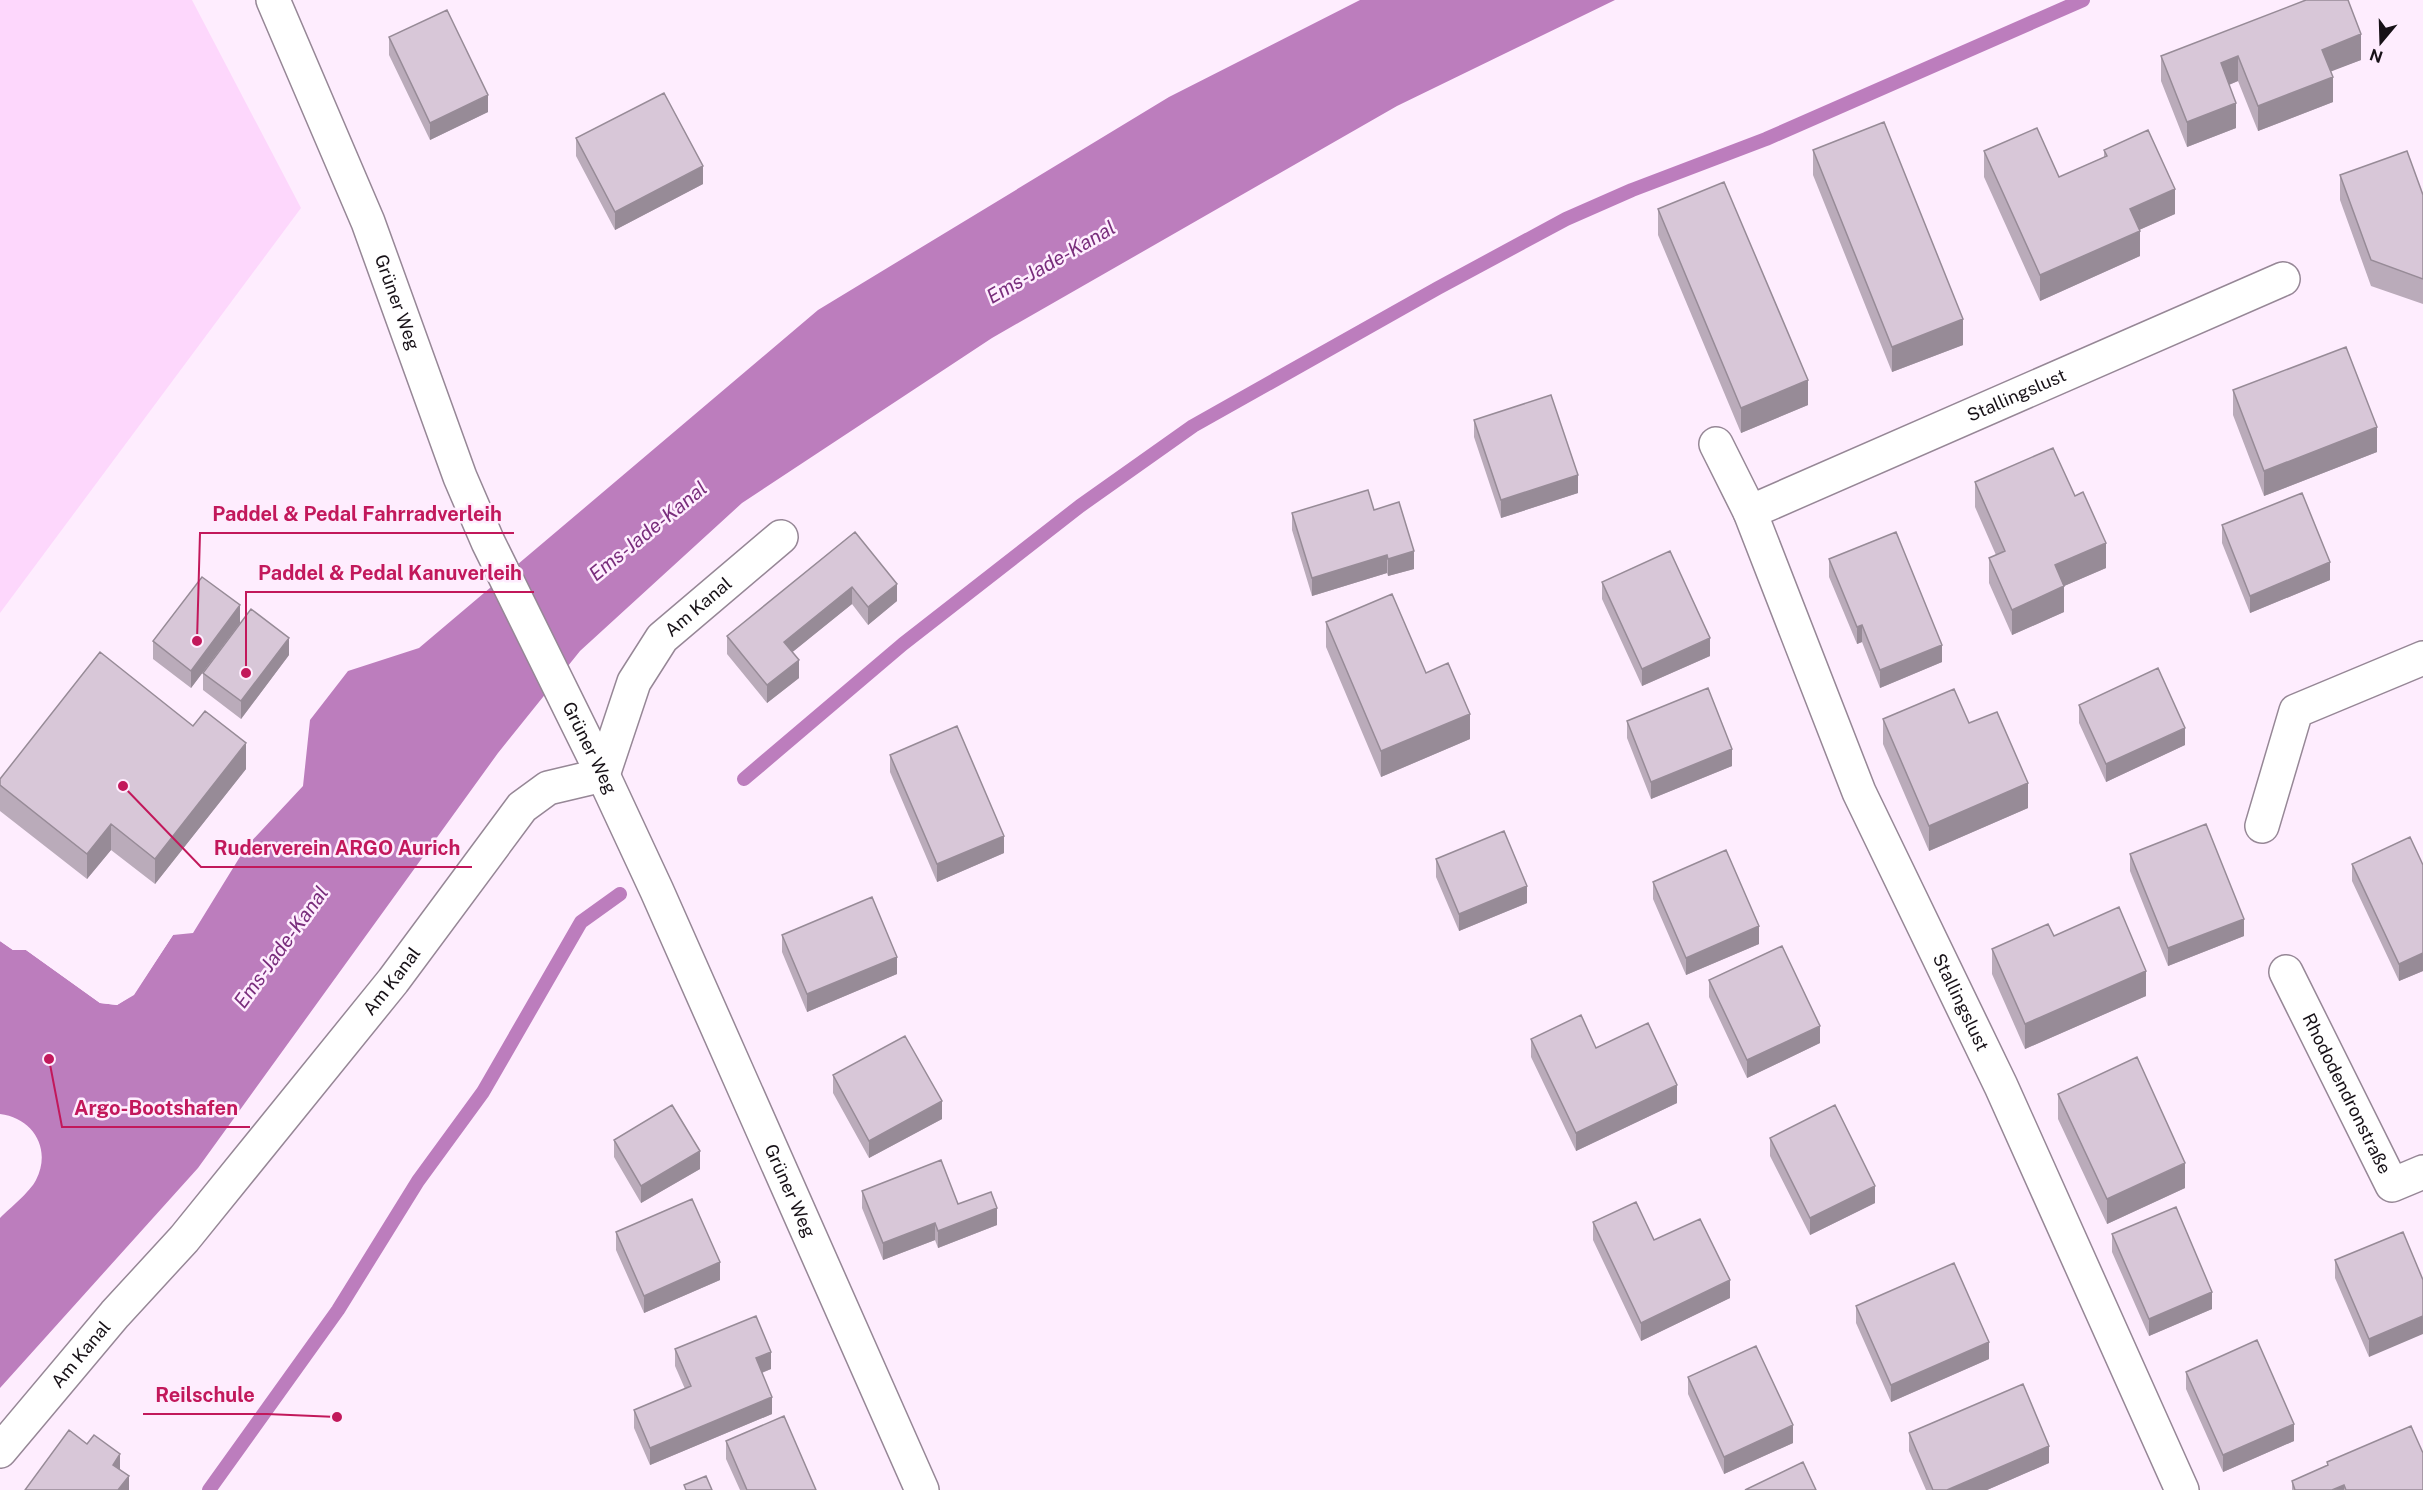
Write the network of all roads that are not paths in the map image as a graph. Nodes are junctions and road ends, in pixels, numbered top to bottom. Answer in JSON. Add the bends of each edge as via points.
{"nodes":[{"id":1,"x":273,"y":0,"type":"edge"},
{"id":2,"x":2283,"y":279,"type":"dead end"},
{"id":3,"x":1716,"y":444,"type":"dead end"},
{"id":4,"x":1750,"y":512,"type":"junction"},
{"id":5,"x":781,"y":537,"type":"dead end"},
{"id":6,"x":2423,"y":658,"type":"edge"},
{"id":7,"x":603,"y":775,"type":"junction"},
{"id":8,"x":2262,"y":826,"type":"dead end"},
{"id":9,"x":2286,"y":972,"type":"dead end"},
{"id":10,"x":2423,"y":1172,"type":"edge"},
{"id":11,"x":0,"y":1451,"type":"edge"},
{"id":12,"x":922,"y":1490,"type":"edge"},
{"id":13,"x":2182,"y":1490,"type":"edge"}],
"edges":[{"from":1,"to":7,"type":"street","name":"Grüner Weg","via":[[368,222],[460,477]]},
{"from":2,"to":4,"type":"street","name":"Stallingslust"},
{"from":3,"to":4,"type":"street","name":"Stallingslust"},
{"from":4,"to":13,"type":"street","name":"Stallingslust","via":[[1859,792],[2001,1086]]},
{"from":5,"to":7,"type":"street","name":"Am Kanal","via":[[662,638],[633,682]]},
{"from":6,"to":8,"type":"street","via":[[2296,711]]},
{"from":7,"to":11,"type":"street","name":"Am Kanal","via":[[548,788],[522,807],[348,1036],[183,1239]]},
{"from":7,"to":12,"type":"street","name":"Grüner Weg"},
{"from":9,"to":10,"type":"street","name":"Rhododendronstraße","via":[[2392,1185]]}]}
